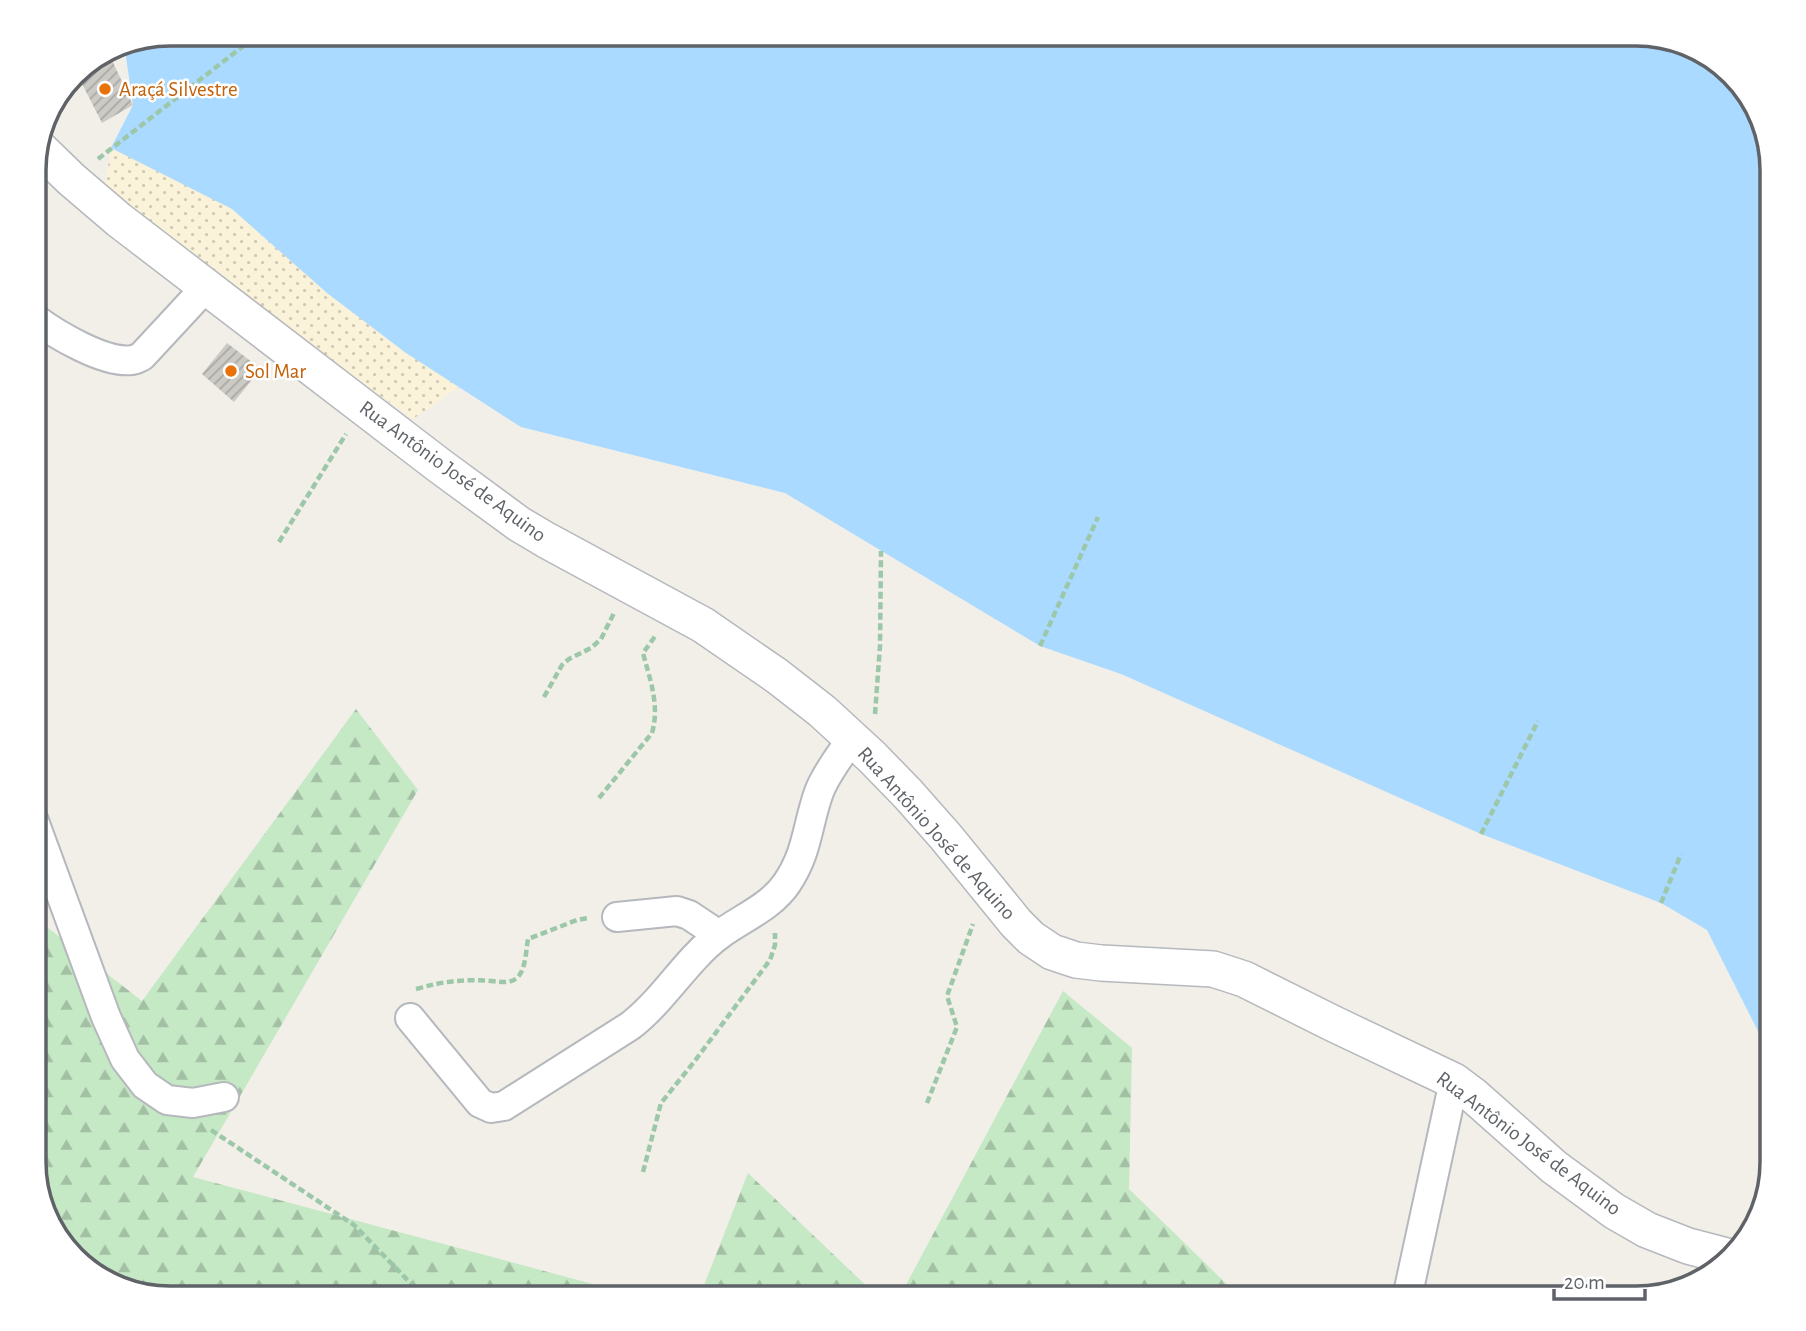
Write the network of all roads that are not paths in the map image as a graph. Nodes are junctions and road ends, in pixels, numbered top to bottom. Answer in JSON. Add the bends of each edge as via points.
{"nodes":[{"id":1,"x":47,"y":155,"type":"edge"},
{"id":2,"x":206,"y":287,"type":"junction"},
{"id":3,"x":46,"y":326,"type":"edge"},
{"id":4,"x":862,"y":747,"type":"junction"},
{"id":5,"x":46,"y":854,"type":"edge"},
{"id":6,"x":617,"y":918,"type":"road end"},
{"id":7,"x":719,"y":935,"type":"junction"},
{"id":8,"x":410,"y":1018,"type":"road end"},
{"id":9,"x":1454,"y":1081,"type":"junction"},
{"id":10,"x":224,"y":1097,"type":"dead end"},
{"id":11,"x":1719,"y":1253,"type":"edge"},
{"id":12,"x":1410,"y":1286,"type":"edge"}],
"edges":[{"from":1,"to":2,"type":"street","name":"Rua Antônio José de Aquino"},
{"from":2,"to":3,"type":"street","via":[[142,356],[133,360],[101,355]]},
{"from":2,"to":4,"type":"street","name":"Rua Antônio José de Aquino","via":[[519,524],[733,644]]},
{"from":4,"to":7,"type":"street","via":[[830,771],[819,791],[798,863],[786,884],[772,900]]},
{"from":4,"to":9,"type":"street","name":"Rua Antônio José de Aquino","via":[[916,802],[1016,923],[1052,952],[1101,963],[1213,969],[1244,979]]},
{"from":5,"to":10,"type":"street","via":[[125,1059],[145,1085],[167,1100],[193,1103]]},
{"from":6,"to":7,"type":"street","via":[[677,911]]},
{"from":7,"to":8,"type":"street","via":[[646,1014],[504,1106],[491,1108],[480,1103]]},
{"from":9,"to":11,"type":"street","name":"Rua Antônio José de Aquino","via":[[1554,1167],[1614,1211],[1647,1230]]},
{"from":9,"to":12,"type":"street"}]}
